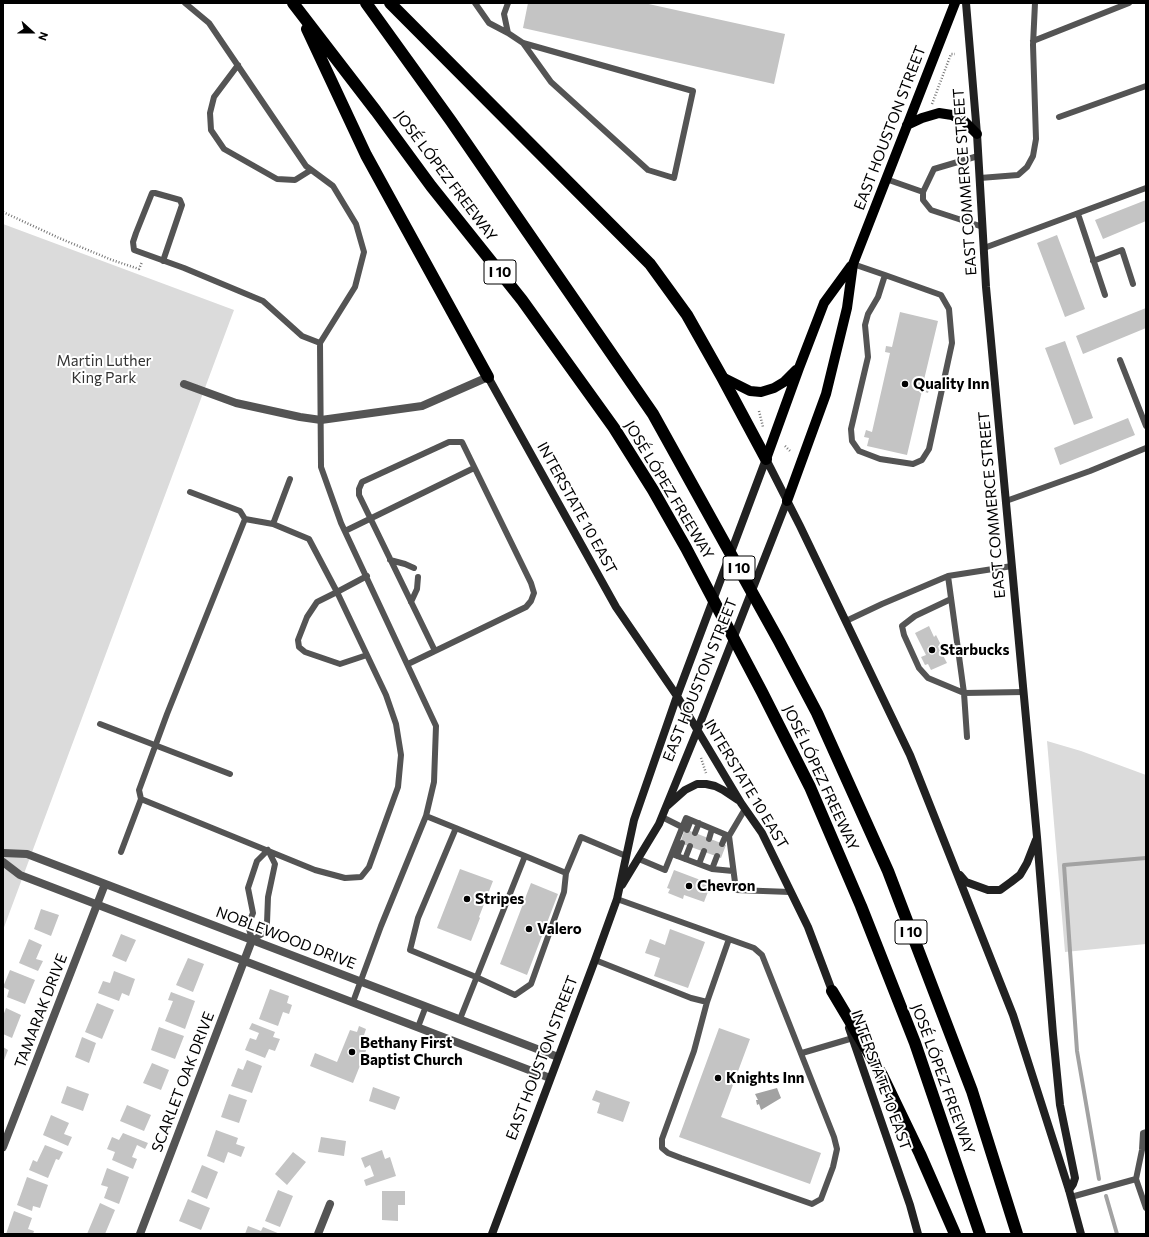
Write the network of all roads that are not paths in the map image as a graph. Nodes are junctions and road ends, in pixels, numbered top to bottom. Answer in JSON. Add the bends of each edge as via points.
{"nodes":[{"id":1,"x":185,"y":3,"type":"edge"},
{"id":2,"x":366,"y":3,"type":"edge"},
{"id":3,"x":390,"y":3,"type":"edge"},
{"id":4,"x":475,"y":3,"type":"edge"},
{"id":5,"x":508,"y":3,"type":"edge"},
{"id":6,"x":955,"y":3,"type":"edge"},
{"id":7,"x":966,"y":3,"type":"edge"},
{"id":8,"x":1035,"y":3,"type":"edge"},
{"id":9,"x":1129,"y":3,"type":"edge"},
{"id":10,"x":295,"y":5,"type":"edge"},
{"id":11,"x":508,"y":33,"type":"junction"},
{"id":12,"x":1033,"y":41,"type":"junction"},
{"id":13,"x":523,"y":43,"type":"junction"},
{"id":14,"x":238,"y":65,"type":"junction"},
{"id":15,"x":1146,"y":86,"type":"edge"},
{"id":16,"x":1060,"y":117,"type":"dead end"},
{"id":17,"x":907,"y":125,"type":"junction"},
{"id":18,"x":977,"y":134,"type":"junction"},
{"id":19,"x":978,"y":156,"type":"junction"},
{"id":20,"x":311,"y":170,"type":"junction"},
{"id":21,"x":980,"y":178,"type":"junction"},
{"id":22,"x":886,"y":179,"type":"junction"},
{"id":23,"x":1146,"y":188,"type":"edge"},
{"id":24,"x":923,"y":192,"type":"junction"},
{"id":25,"x":1078,"y":214,"type":"junction"},
{"id":26,"x":982,"y":227,"type":"junction"},
{"id":27,"x":984,"y":248,"type":"junction"},
{"id":28,"x":163,"y":261,"type":"junction"},
{"id":29,"x":1093,"y":261,"type":"junction"},
{"id":30,"x":853,"y":264,"type":"junction"},
{"id":31,"x":885,"y":275,"type":"junction"},
{"id":32,"x":1133,"y":284,"type":"dead end"},
{"id":33,"x":1105,"y":295,"type":"dead end"},
{"id":34,"x":320,"y":343,"type":"junction"},
{"id":35,"x":1120,"y":360,"type":"dead end"},
{"id":36,"x":799,"y":368,"type":"junction"},
{"id":37,"x":488,"y":377,"type":"junction"},
{"id":38,"x":722,"y":377,"type":"junction"},
{"id":39,"x":184,"y":384,"type":"dead end"},
{"id":40,"x":321,"y":420,"type":"junction"},
{"id":41,"x":1146,"y":426,"type":"edge"},
{"id":42,"x":1146,"y":448,"type":"edge"},
{"id":43,"x":766,"y":459,"type":"junction"},
{"id":44,"x":474,"y":468,"type":"junction"},
{"id":45,"x":290,"y":479,"type":"dead end"},
{"id":46,"x":190,"y":492,"type":"dead end"},
{"id":47,"x":787,"y":501,"type":"junction"},
{"id":48,"x":1006,"y":501,"type":"junction"},
{"id":49,"x":245,"y":518,"type":"junction"},
{"id":50,"x":370,"y":519,"type":"junction"},
{"id":51,"x":273,"y":524,"type":"junction"},
{"id":52,"x":346,"y":532,"type":"junction"},
{"id":53,"x":390,"y":560,"type":"junction"},
{"id":54,"x":1012,"y":566,"type":"junction"},
{"id":55,"x":414,"y":568,"type":"dead end"},
{"id":56,"x":367,"y":576,"type":"junction"},
{"id":57,"x":948,"y":576,"type":"junction"},
{"id":58,"x":418,"y":577,"type":"dead end"},
{"id":59,"x":337,"y":592,"type":"junction"},
{"id":60,"x":951,"y":599,"type":"junction"},
{"id":61,"x":411,"y":602,"type":"junction"},
{"id":62,"x":846,"y":621,"type":"junction"},
{"id":63,"x":435,"y":651,"type":"junction"},
{"id":64,"x":367,"y":655,"type":"junction"},
{"id":65,"x":408,"y":664,"type":"junction"},
{"id":66,"x":1024,"y":692,"type":"junction"},
{"id":67,"x":964,"y":693,"type":"junction"},
{"id":68,"x":678,"y":696,"type":"junction"},
{"id":69,"x":100,"y":724,"type":"dead end"},
{"id":70,"x":697,"y":730,"type":"junction"},
{"id":71,"x":967,"y":737,"type":"dead end"},
{"id":72,"x":156,"y":746,"type":"junction"},
{"id":73,"x":230,"y":774,"type":"dead end"},
{"id":74,"x":141,"y":799,"type":"junction"},
{"id":75,"x":743,"y":806,"type":"junction"},
{"id":76,"x":665,"y":808,"type":"junction"},
{"id":77,"x":426,"y":816,"type":"junction"},
{"id":78,"x":662,"y":817,"type":"junction"},
{"id":79,"x":698,"y":823,"type":"junction"},
{"id":80,"x":456,"y":828,"type":"junction"},
{"id":81,"x":684,"y":829,"type":"junction"},
{"id":82,"x":712,"y":829,"type":"junction"},
{"id":83,"x":695,"y":833,"type":"dead end"},
{"id":84,"x":727,"y":836,"type":"junction"},
{"id":85,"x":1037,"y":837,"type":"junction"},
{"id":86,"x":709,"y":838,"type":"dead end"},
{"id":87,"x":682,"y":843,"type":"dead end"},
{"id":88,"x":722,"y":844,"type":"dead end"},
{"id":89,"x":690,"y":846,"type":"dead end"},
{"id":90,"x":268,"y":850,"type":"junction"},
{"id":91,"x":121,"y":852,"type":"dead end"},
{"id":92,"x":704,"y":852,"type":"dead end"},
{"id":93,"x":3,"y":853,"type":"edge"},
{"id":94,"x":674,"y":855,"type":"junction"},
{"id":95,"x":525,"y":856,"type":"junction"},
{"id":96,"x":626,"y":856,"type":"junction"},
{"id":97,"x":717,"y":856,"type":"dead end"},
{"id":98,"x":638,"y":858,"type":"junction"},
{"id":99,"x":685,"y":859,"type":"junction"},
{"id":100,"x":3,"y":862,"type":"edge"},
{"id":101,"x":699,"y":864,"type":"junction"},
{"id":102,"x":954,"y":866,"type":"junction"},
{"id":103,"x":712,"y":869,"type":"junction"},
{"id":104,"x":733,"y":871,"type":"junction"},
{"id":105,"x":566,"y":873,"type":"junction"},
{"id":106,"x":105,"y":884,"type":"junction"},
{"id":107,"x":790,"y":892,"type":"junction"},
{"id":108,"x":618,"y":896,"type":"junction"},
{"id":109,"x":97,"y":904,"type":"junction"},
{"id":110,"x":729,"y":939,"type":"junction"},
{"id":111,"x":252,"y":940,"type":"junction"},
{"id":112,"x":244,"y":960,"type":"junction"},
{"id":113,"x":595,"y":960,"type":"junction"},
{"id":114,"x":476,"y":977,"type":"junction"},
{"id":115,"x":361,"y":982,"type":"junction"},
{"id":116,"x":832,"y":991,"type":"junction"},
{"id":117,"x":353,"y":1002,"type":"junction"},
{"id":118,"x":707,"y":1002,"type":"junction"},
{"id":119,"x":426,"y":1006,"type":"junction"},
{"id":120,"x":460,"y":1019,"type":"junction"},
{"id":121,"x":418,"y":1027,"type":"junction"},
{"id":122,"x":853,"y":1038,"type":"junction"},
{"id":123,"x":802,"y":1053,"type":"junction"},
{"id":124,"x":558,"y":1057,"type":"junction"},
{"id":125,"x":550,"y":1078,"type":"junction"},
{"id":126,"x":1146,"y":1132,"type":"edge"},
{"id":127,"x":3,"y":1147,"type":"edge"},
{"id":128,"x":1136,"y":1180,"type":"junction"},
{"id":129,"x":1070,"y":1193,"type":"junction"},
{"id":130,"x":330,"y":1204,"type":"dead end"},
{"id":131,"x":1146,"y":1208,"type":"edge"},
{"id":132,"x":140,"y":1234,"type":"edge"},
{"id":133,"x":318,"y":1234,"type":"edge"},
{"id":134,"x":492,"y":1234,"type":"edge"},
{"id":135,"x":918,"y":1234,"type":"edge"},
{"id":136,"x":955,"y":1234,"type":"edge"},
{"id":137,"x":980,"y":1234,"type":"edge"},
{"id":138,"x":1017,"y":1234,"type":"edge"},
{"id":139,"x":1081,"y":1234,"type":"edge"}],
"edges":[{"from":1,"to":14,"type":"lane","via":[[210,23]]},
{"from":2,"to":138,"type":"highway","name":"JOSÉ LÓPEZ FREEWAY","number":"I 10","via":[[451,121],[653,414],[818,713],[888,871],[972,1091]]},
{"from":3,"to":38,"type":"highway","via":[[650,264],[687,315]]},
{"from":4,"to":11,"type":"lane","via":[[489,23]]},
{"from":5,"to":11,"type":"lane","via":[[504,14]]},
{"from":6,"to":17,"type":"main road","name":"EAST HOUSTON STREET"},
{"from":7,"to":18,"type":"main road","name":"EAST COMMERCE STREET"},
{"from":8,"to":12,"type":"lane"},
{"from":9,"to":12,"type":"lane"},
{"from":10,"to":37,"type":"highway","via":[[366,155]]},
{"from":10,"to":137,"type":"highway","name":"JOSÉ LÓPEZ FREEWAY","number":"I 10","via":[[431,186],[522,300],[614,428],[686,548],[810,787],[861,906],[915,1043]]},
{"from":11,"to":13,"type":"lane"},
{"from":12,"to":21,"type":"lane","via":[[1036,139],[1033,156],[1027,167],[1018,175]]},
{"from":13,"to":13,"type":"lane","via":[[693,91],[674,178],[648,170],[551,82]]},
{"from":14,"to":20,"type":"lane"},
{"from":14,"to":20,"type":"lane","via":[[214,97],[210,113],[211,130],[224,149],[277,179],[295,180]]},
{"from":15,"to":16,"type":"lane"},
{"from":17,"to":18,"type":"main road","via":[[939,113],[952,115]]},
{"from":17,"to":22,"type":"main road","name":"EAST HOUSTON STREET"},
{"from":18,"to":19,"type":"main road","name":"EAST COMMERCE STREET"},
{"from":19,"to":21,"type":"main road","name":"EAST COMMERCE STREET"},
{"from":19,"to":24,"type":"lane","via":[[934,169]]},
{"from":20,"to":34,"type":"lane","via":[[333,186],[356,224],[364,252],[355,288]]},
{"from":21,"to":26,"type":"main road","name":"EAST COMMERCE STREET"},
{"from":22,"to":24,"type":"lane"},
{"from":22,"to":30,"type":"main road","name":"EAST HOUSTON STREET"},
{"from":23,"to":25,"type":"lane"},
{"from":24,"to":26,"type":"lane","via":[[923,200],[931,210]]},
{"from":25,"to":27,"type":"lane"},
{"from":25,"to":29,"type":"lane"},
{"from":26,"to":27,"type":"main road","name":"EAST COMMERCE STREET"},
{"from":27,"to":48,"type":"main road","name":"EAST COMMERCE STREET"},
{"from":28,"to":28,"type":"lane","via":[[182,205],[180,200],[152,193],[132,242],[134,250]]},
{"from":28,"to":34,"type":"lane","via":[[263,301],[302,336]]},
{"from":29,"to":32,"type":"lane","via":[[1122,250]]},
{"from":29,"to":33,"type":"lane"},
{"from":30,"to":31,"type":"lane"},
{"from":30,"to":36,"type":"main road","name":"EAST HOUSTON STREET","via":[[824,302]]},
{"from":30,"to":47,"type":"main road","name":"EAST HOUSTON STREET","via":[[847,308],[826,394]]},
{"from":31,"to":31,"type":"lane","via":[[865,325],[868,357],[851,429],[852,441],[859,451],[880,459],[914,464],[922,460],[929,449],[952,343],[949,309],[941,295]]},
{"from":34,"to":40,"type":"lane"},
{"from":35,"to":41,"type":"lane"},
{"from":36,"to":38,"type":"main road","via":[[784,382],[761,392],[750,391]]},
{"from":36,"to":43,"type":"main road","name":"EAST HOUSTON STREET"},
{"from":37,"to":40,"type":"street","via":[[422,406]]},
{"from":37,"to":68,"type":"main road","name":"INTERSTATE 10 EAST","via":[[616,607]]},
{"from":38,"to":43,"type":"highway"},
{"from":39,"to":40,"type":"street","via":[[236,403]]},
{"from":40,"to":52,"type":"lane","via":[[321,467]]},
{"from":42,"to":48,"type":"lane"},
{"from":43,"to":47,"type":"main road"},
{"from":43,"to":68,"type":"main road","name":"EAST HOUSTON STREET"},
{"from":44,"to":50,"type":"lane"},
{"from":44,"to":50,"type":"lane","via":[[462,442],[449,442],[362,482],[358,495]]},
{"from":44,"to":63,"type":"lane","via":[[534,593],[526,607]]},
{"from":45,"to":51,"type":"lane"},
{"from":46,"to":49,"type":"lane","via":[[240,511]]},
{"from":47,"to":62,"type":"main road"},
{"from":47,"to":70,"type":"main road","name":"EAST HOUSTON STREET"},
{"from":48,"to":54,"type":"main road","name":"EAST COMMERCE STREET"},
{"from":49,"to":51,"type":"lane"},
{"from":49,"to":72,"type":"lane"},
{"from":50,"to":52,"type":"lane"},
{"from":50,"to":53,"type":"lane"},
{"from":51,"to":59,"type":"lane","via":[[310,539]]},
{"from":52,"to":56,"type":"lane"},
{"from":53,"to":55,"type":"lane"},
{"from":53,"to":61,"type":"lane"},
{"from":54,"to":57,"type":"lane"},
{"from":54,"to":66,"type":"main road","name":"EAST COMMERCE STREET"},
{"from":56,"to":59,"type":"lane"},
{"from":56,"to":65,"type":"lane"},
{"from":57,"to":60,"type":"lane"},
{"from":57,"to":62,"type":"lane"},
{"from":58,"to":61,"type":"lane","via":[[417,589]]},
{"from":59,"to":64,"type":"lane"},
{"from":59,"to":64,"type":"lane","via":[[317,602],[307,617],[298,640],[299,647],[305,652],[340,664]]},
{"from":60,"to":67,"type":"lane"},
{"from":60,"to":67,"type":"lane","via":[[915,616],[902,626],[917,663],[928,678]]},
{"from":61,"to":63,"type":"lane"},
{"from":62,"to":102,"type":"main road","via":[[910,755]]},
{"from":63,"to":65,"type":"lane"},
{"from":64,"to":90,"type":"lane","via":[[386,695],[396,724],[401,755],[398,787],[369,867],[361,877],[345,878],[315,870]]},
{"from":65,"to":77,"type":"lane","via":[[436,726],[434,782]]},
{"from":66,"to":67,"type":"lane"},
{"from":66,"to":85,"type":"main road","name":"EAST COMMERCE STREET"},
{"from":67,"to":71,"type":"lane"},
{"from":68,"to":70,"type":"main road","name":"INTERSTATE 10 EAST"},
{"from":68,"to":96,"type":"main road","name":"EAST HOUSTON STREET","via":[[634,820]]},
{"from":69,"to":72,"type":"lane"},
{"from":70,"to":75,"type":"main road","name":"INTERSTATE 10 EAST"},
{"from":70,"to":76,"type":"main road","name":"EAST HOUSTON STREET"},
{"from":72,"to":73,"type":"lane"},
{"from":72,"to":74,"type":"lane","via":[[139,790]]},
{"from":74,"to":90,"type":"lane"},
{"from":74,"to":91,"type":"lane"},
{"from":75,"to":76,"type":"main road","via":[[723,790],[706,784],[697,784],[685,790]]},
{"from":75,"to":84,"type":"lane"},
{"from":75,"to":107,"type":"main road","name":"INTERSTATE 10 EAST","via":[[762,833]]},
{"from":76,"to":78,"type":"main road","name":"EAST HOUSTON STREET"},
{"from":77,"to":80,"type":"lane"},
{"from":77,"to":115,"type":"lane"},
{"from":78,"to":81,"type":"lane"},
{"from":78,"to":98,"type":"main road","name":"EAST HOUSTON STREET"},
{"from":79,"to":81,"type":"lane","via":[[686,818]]},
{"from":79,"to":82,"type":"lane"},
{"from":79,"to":83,"type":"lane"},
{"from":80,"to":95,"type":"lane"},
{"from":80,"to":114,"type":"lane","via":[[418,918],[410,950]]},
{"from":81,"to":94,"type":"lane"},
{"from":82,"to":84,"type":"lane"},
{"from":82,"to":86,"type":"lane"},
{"from":84,"to":88,"type":"lane"},
{"from":84,"to":104,"type":"lane"},
{"from":85,"to":102,"type":"main road","via":[[1020,874],[1000,890],[988,890],[966,882]]},
{"from":85,"to":129,"type":"main road","name":"EAST COMMERCE STREET","via":[[1060,1105],[1075,1178]]},
{"from":87,"to":94,"type":"lane"},
{"from":89,"to":99,"type":"lane"},
{"from":90,"to":111,"type":"lane","via":[[257,860],[248,888],[253,913],[248,925]]},
{"from":90,"to":111,"type":"lane","via":[[275,864],[268,897],[267,924],[264,933]]},
{"from":92,"to":101,"type":"lane"},
{"from":93,"to":106,"type":"street","name":"NOBLEWOOD DRIVE","via":[[27,854]]},
{"from":94,"to":98,"type":"lane","via":[[665,870]]},
{"from":94,"to":99,"type":"lane"},
{"from":95,"to":105,"type":"lane"},
{"from":95,"to":114,"type":"lane"},
{"from":96,"to":105,"type":"lane","via":[[581,837]]},
{"from":96,"to":108,"type":"main road","name":"EAST HOUSTON STREET"},
{"from":97,"to":103,"type":"lane"},
{"from":98,"to":108,"type":"main road","name":"EAST HOUSTON STREET"},
{"from":99,"to":101,"type":"lane"},
{"from":100,"to":109,"type":"street","via":[[20,875]]},
{"from":101,"to":103,"type":"lane"},
{"from":102,"to":129,"type":"main road","via":[[1013,1015]]},
{"from":103,"to":104,"type":"lane"},
{"from":104,"to":107,"type":"lane","via":[[736,890]]},
{"from":105,"to":114,"type":"lane","via":[[564,892],[531,984],[515,995]]},
{"from":106,"to":109,"type":"street","name":"TAMARAK DRIVE"},
{"from":106,"to":111,"type":"street","name":"NOBLEWOOD DRIVE"},
{"from":107,"to":116,"type":"main road","name":"INTERSTATE 10 EAST","via":[[808,927]]},
{"from":108,"to":110,"type":"lane"},
{"from":108,"to":113,"type":"main road","name":"EAST HOUSTON STREET"},
{"from":109,"to":112,"type":"street"},
{"from":109,"to":127,"type":"street","name":"TAMARAK DRIVE"},
{"from":110,"to":118,"type":"lane"},
{"from":110,"to":123,"type":"lane","via":[[754,948],[762,954]]},
{"from":111,"to":112,"type":"street","name":"SCARLET OAK DRIVE"},
{"from":111,"to":115,"type":"street","name":"NOBLEWOOD DRIVE"},
{"from":112,"to":117,"type":"street"},
{"from":112,"to":132,"type":"street","name":"SCARLET OAK DRIVE"},
{"from":113,"to":118,"type":"lane"},
{"from":113,"to":124,"type":"main road","name":"EAST HOUSTON STREET"},
{"from":114,"to":120,"type":"lane"},
{"from":115,"to":117,"type":"lane"},
{"from":115,"to":119,"type":"street","name":"NOBLEWOOD DRIVE"},
{"from":116,"to":122,"type":"main road","name":"INTERSTATE 10 EAST"},
{"from":116,"to":136,"type":"highway","via":[[882,1075]]},
{"from":117,"to":121,"type":"street"},
{"from":118,"to":123,"type":"lane","via":[[694,1051],[662,1140],[662,1148],[668,1153],[812,1204],[821,1199],[837,1149]]},
{"from":119,"to":120,"type":"street","name":"NOBLEWOOD DRIVE"},
{"from":119,"to":121,"type":"lane"},
{"from":120,"to":124,"type":"street","name":"NOBLEWOOD DRIVE"},
{"from":121,"to":125,"type":"street"},
{"from":122,"to":123,"type":"lane"},
{"from":122,"to":135,"type":"main road","name":"INTERSTATE 10 EAST"},
{"from":124,"to":125,"type":"main road","name":"EAST HOUSTON STREET"},
{"from":125,"to":134,"type":"main road","name":"EAST HOUSTON STREET"},
{"from":126,"to":128,"type":"lane","via":[[1142,1133],[1142,1150]]},
{"from":128,"to":129,"type":"lane"},
{"from":128,"to":131,"type":"lane"},
{"from":129,"to":139,"type":"main road"},
{"from":130,"to":133,"type":"street"}]}
